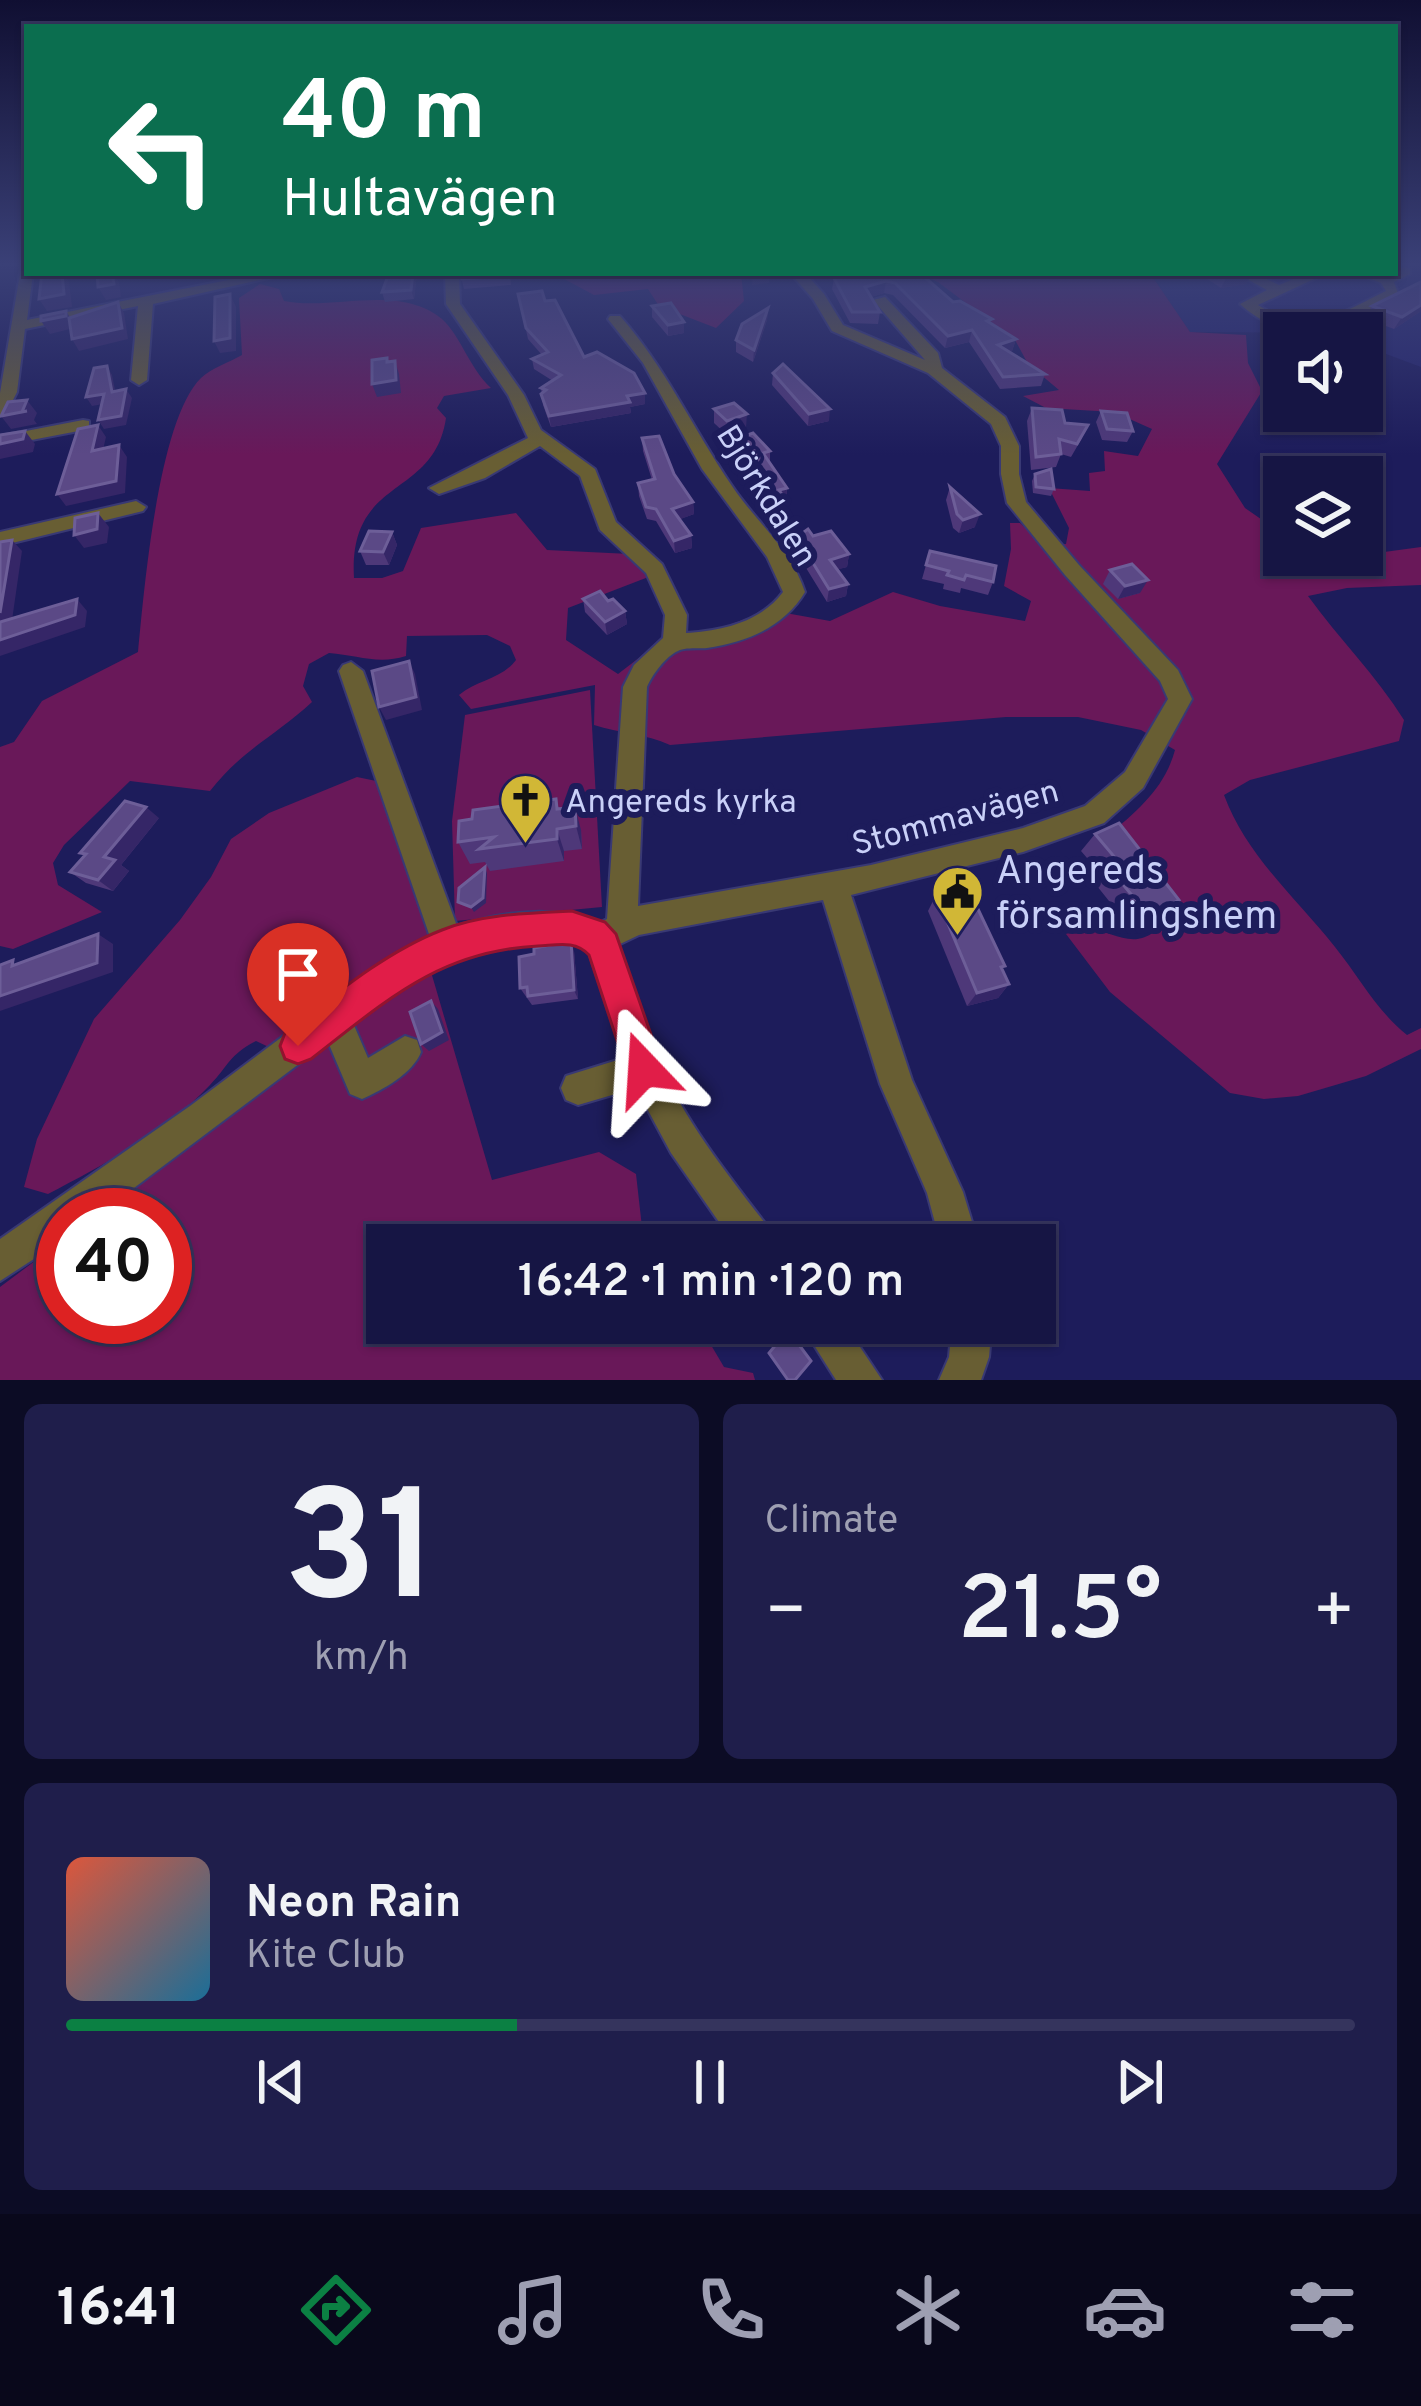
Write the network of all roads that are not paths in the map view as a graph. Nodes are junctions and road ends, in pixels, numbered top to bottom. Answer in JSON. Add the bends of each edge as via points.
{"nodes":[{"id":1,"x":20,"y":326,"type":"edge"},
{"id":2,"x":144,"y":326,"type":"edge"},
{"id":3,"x":469,"y":326,"type":"edge"},
{"id":4,"x":621,"y":326,"type":"edge"},
{"id":5,"x":835,"y":326,"type":"edge"},
{"id":6,"x":905,"y":326,"type":"edge"},
{"id":7,"x":934,"y":370,"type":"junction"},
{"id":8,"x":139,"y":380,"type":"dead end"},
{"id":9,"x":0,"y":410,"type":"edge"},
{"id":10,"x":83,"y":425,"type":"edge"},
{"id":11,"x":541,"y":438,"type":"junction"},
{"id":12,"x":0,"y":441,"type":"edge"},
{"id":13,"x":439,"y":488,"type":"dead end"},
{"id":14,"x":136,"y":507,"type":"dead end"},
{"id":15,"x":0,"y":539,"type":"edge"},
{"id":16,"x":674,"y":640,"type":"junction"},
{"id":17,"x":352,"y":670,"type":"dead end"},
{"id":18,"x":833,"y":885,"type":"junction"},
{"id":19,"x":611,"y":932,"type":"junction"},
{"id":20,"x":448,"y":944,"type":"junction"},
{"id":21,"x":334,"y":1018,"type":"junction"},
{"id":22,"x":405,"y":1052,"type":"dead end"},
{"id":23,"x":644,"y":1069,"type":"junction"},
{"id":24,"x":578,"y":1088,"type":"dead end"},
{"id":25,"x":103,"y":1188,"type":"edge"},
{"id":26,"x":743,"y":1224,"type":"edge"},
{"id":27,"x":954,"y":1224,"type":"edge"},
{"id":28,"x":36,"y":1237,"type":"edge"},
{"id":29,"x":0,"y":1262,"type":"edge"},
{"id":30,"x":835,"y":1344,"type":"edge"},
{"id":31,"x":970,"y":1344,"type":"edge"},
{"id":32,"x":862,"y":1380,"type":"edge"},
{"id":33,"x":960,"y":1380,"type":"edge"}],
"edges":[{"from":1,"to":9,"type":"street"},
{"from":2,"to":8,"type":"street"},
{"from":3,"to":11,"type":"street"},
{"from":4,"to":16,"type":"street","name":"Björkdalen","via":[[660,370],[725,491],[794,592],[775,615]]},
{"from":5,"to":7,"type":"street","name":"Stommavägen"},
{"from":6,"to":7,"type":"street","via":[[932,356]]},
{"from":7,"to":18,"type":"street","name":"Stommavägen","via":[[1000,421],[1017,503],[1170,676],[1180,699],[1134,780],[1094,814],[1023,840]]},
{"from":10,"to":12,"type":"street"},
{"from":11,"to":13,"type":"street"},
{"from":11,"to":16,"type":"street","via":[[588,473],[607,525],[655,569],[676,615]]},
{"from":14,"to":15,"type":"street"},
{"from":16,"to":19,"type":"street","via":[[635,687]]},
{"from":17,"to":20,"type":"street"},
{"from":18,"to":19,"type":"street","name":"Stommavägen"},
{"from":18,"to":27,"type":"street","via":[[897,1084]]},
{"from":19,"to":20,"type":"street","via":[[554,928]]},
{"from":19,"to":23,"type":"street"},
{"from":20,"to":21,"type":"street"},
{"from":21,"to":22,"type":"street","via":[[362,1082]]},
{"from":21,"to":25,"type":"street"},
{"from":23,"to":24,"type":"street"},
{"from":23,"to":26,"type":"street"},
{"from":28,"to":29,"type":"street"},
{"from":30,"to":32,"type":"street"},
{"from":31,"to":33,"type":"street"}]}
